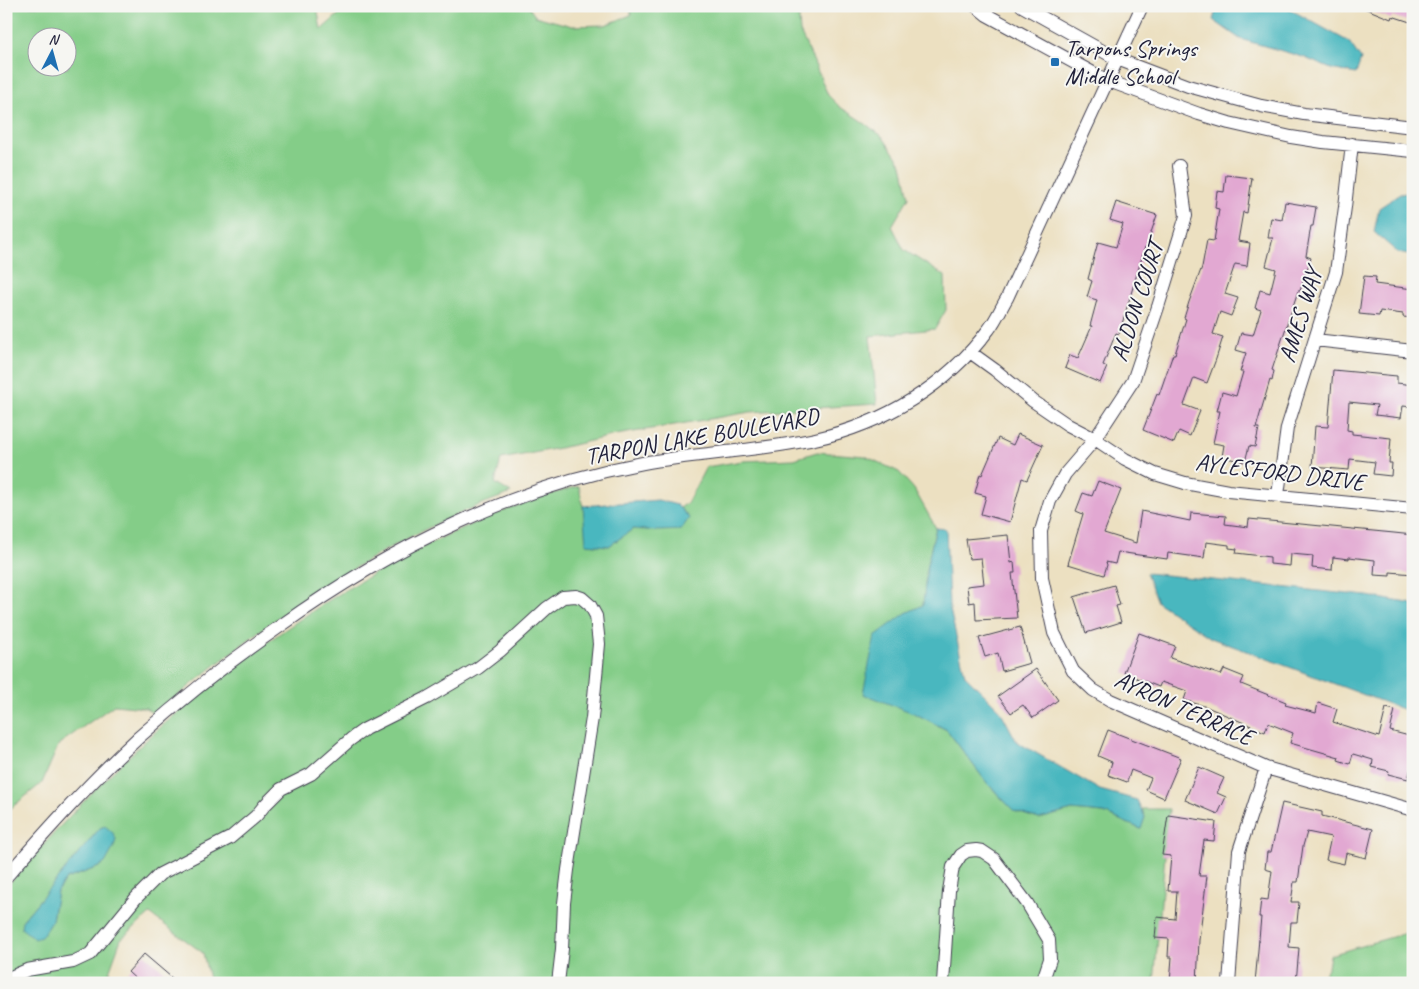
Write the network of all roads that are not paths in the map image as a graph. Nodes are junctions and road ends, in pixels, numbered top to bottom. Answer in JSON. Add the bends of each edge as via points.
{"nodes":[{"id":1,"x":976,"y":6,"type":"edge"},
{"id":2,"x":1022,"y":6,"type":"edge"},
{"id":3,"x":1142,"y":6,"type":"edge"},
{"id":4,"x":1117,"y":59,"type":"junction"},
{"id":5,"x":1106,"y":80,"type":"junction"},
{"id":6,"x":1413,"y":127,"type":"edge"},
{"id":7,"x":1352,"y":144,"type":"junction"},
{"id":8,"x":1413,"y":151,"type":"edge"},
{"id":9,"x":1179,"y":166,"type":"dead end"},
{"id":10,"x":1315,"y":340,"type":"junction"},
{"id":11,"x":1413,"y":350,"type":"edge"},
{"id":12,"x":970,"y":352,"type":"junction"},
{"id":13,"x":1095,"y":438,"type":"junction"},
{"id":14,"x":1278,"y":495,"type":"junction"},
{"id":15,"x":1413,"y":509,"type":"edge"},
{"id":16,"x":1266,"y":768,"type":"junction"},
{"id":17,"x":1413,"y":810,"type":"edge"},
{"id":18,"x":6,"y":877,"type":"edge"},
{"id":19,"x":6,"y":979,"type":"edge"},
{"id":20,"x":558,"y":983,"type":"edge"},
{"id":21,"x":943,"y":983,"type":"edge"},
{"id":22,"x":1042,"y":983,"type":"edge"},
{"id":23,"x":1229,"y":983,"type":"edge"}],
"edges":[{"from":1,"to":5,"type":"street","via":[[986,15]]},
{"from":2,"to":4,"type":"street"},
{"from":3,"to":4,"type":"street","name":"TARPON LAKE BOULEVARD"},
{"from":4,"to":5,"type":"street","name":"TARPON LAKE BOULEVARD"},
{"from":4,"to":6,"type":"street","via":[[1188,86],[1261,106]]},
{"from":5,"to":7,"type":"street","via":[[1229,123],[1291,138]]},
{"from":5,"to":12,"type":"street","name":"TARPON LAKE BOULEVARD","via":[[1007,298],[990,328]]},
{"from":7,"to":8,"type":"street"},
{"from":7,"to":10,"type":"street","name":"AMES WAY","via":[[1336,272]]},
{"from":9,"to":13,"type":"street","name":"ALDON COURT","via":[[1186,216],[1170,271],[1133,381]]},
{"from":10,"to":11,"type":"street"},
{"from":10,"to":14,"type":"street","name":"AMES WAY","via":[[1287,428]]},
{"from":12,"to":13,"type":"street","name":"AYLESFORD DRIVE","via":[[1032,401]]},
{"from":12,"to":18,"type":"street","name":"TARPON LAKE BOULEVARD","via":[[936,384],[912,400],[848,430],[787,444],[643,463],[564,482],[476,514],[392,556],[297,614],[189,695],[137,739]]},
{"from":13,"to":14,"type":"street","name":"AYLESFORD DRIVE","via":[[1125,459],[1155,474],[1228,491]]},
{"from":13,"to":16,"type":"street","name":"AYRON TERRACE","via":[[1065,474],[1050,501],[1041,531],[1042,578],[1054,632],[1066,656],[1074,671],[1093,690],[1110,700]]},
{"from":14,"to":15,"type":"street","name":"AYLESFORD DRIVE"},
{"from":16,"to":17,"type":"street","name":"AYRON TERRACE"},
{"from":16,"to":23,"type":"street","via":[[1239,851]]},
{"from":19,"to":20,"type":"street","via":[[27,970],[73,962],[90,954],[160,874],[230,838],[281,789],[311,774],[364,729],[478,668],[548,608],[563,598],[576,596],[590,605],[596,616],[599,644],[592,718],[564,903]]},
{"from":21,"to":22,"type":"street","via":[[953,867],[961,855],[976,850],[994,860],[1050,940],[1050,959]]}]}
